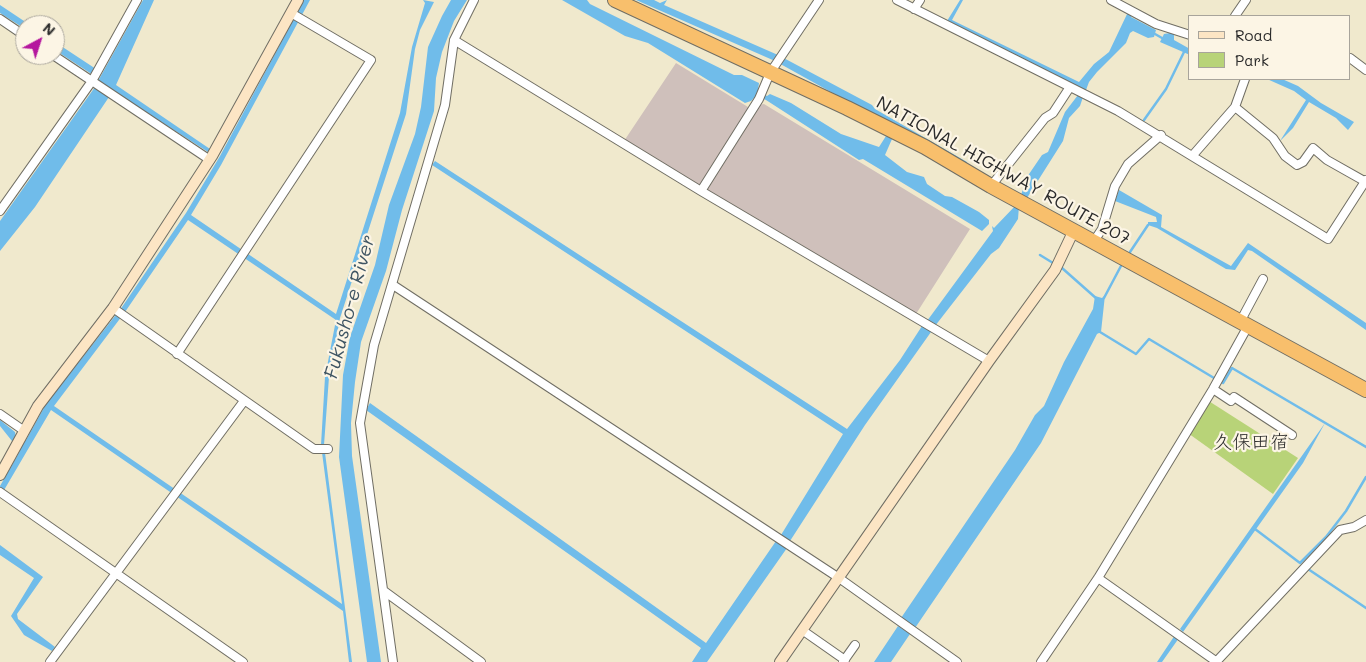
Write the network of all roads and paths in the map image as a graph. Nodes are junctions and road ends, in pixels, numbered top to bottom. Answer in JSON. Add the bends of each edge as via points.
{"nodes":[{"id":1,"x":137,"y":0,"type":"edge"},
{"id":2,"x":298,"y":0,"type":"edge"},
{"id":3,"x":474,"y":0,"type":"edge"},
{"id":4,"x":616,"y":0,"type":"edge"},
{"id":5,"x":897,"y":0,"type":"edge"},
{"id":6,"x":920,"y":0,"type":"edge"},
{"id":7,"x":1111,"y":0,"type":"edge"},
{"id":8,"x":1246,"y":0,"type":"edge"},
{"id":9,"x":816,"y":1,"type":"edge"},
{"id":10,"x":914,"y":9,"type":"junction"},
{"id":11,"x":291,"y":13,"type":"junction"},
{"id":12,"x":1236,"y":15,"type":"edge"},
{"id":13,"x":0,"y":19,"type":"edge"},
{"id":14,"x":15,"y":29,"type":"edge"},
{"id":15,"x":1188,"y":34,"type":"edge"},
{"id":16,"x":454,"y":40,"type":"junction"},
{"id":17,"x":1351,"y":59,"type":"edge"},
{"id":18,"x":65,"y":63,"type":"edge"},
{"id":19,"x":772,"y":69,"type":"junction"},
{"id":20,"x":1366,"y":70,"type":"edge"},
{"id":21,"x":1245,"y":80,"type":"edge"},
{"id":22,"x":95,"y":82,"type":"junction"},
{"id":23,"x":1077,"y":91,"type":"junction"},
{"id":24,"x":1235,"y":107,"type":"junction"},
{"id":25,"x":1161,"y":136,"type":"junction"},
{"id":26,"x":1193,"y":155,"type":"junction"},
{"id":27,"x":210,"y":160,"type":"junction"},
{"id":28,"x":1366,"y":181,"type":"edge"},
{"id":29,"x":991,"y":186,"type":"junction"},
{"id":30,"x":701,"y":191,"type":"junction"},
{"id":31,"x":0,"y":212,"type":"edge"},
{"id":32,"x":1074,"y":230,"type":"junction"},
{"id":33,"x":1094,"y":241,"type":"junction"},
{"id":34,"x":1264,"y":279,"type":"dead end"},
{"id":35,"x":393,"y":285,"type":"junction"},
{"id":36,"x":113,"y":308,"type":"junction"},
{"id":37,"x":1244,"y":324,"type":"junction"},
{"id":38,"x":177,"y":354,"type":"junction"},
{"id":39,"x":989,"y":361,"type":"junction"},
{"id":40,"x":1213,"y":390,"type":"junction"},
{"id":41,"x":1366,"y":390,"type":"edge"},
{"id":42,"x":244,"y":401,"type":"junction"},
{"id":43,"x":0,"y":414,"type":"edge"},
{"id":44,"x":21,"y":435,"type":"junction"},
{"id":45,"x":1292,"y":435,"type":"dead end"},
{"id":46,"x":328,"y":449,"type":"dead end"},
{"id":47,"x":0,"y":475,"type":"edge"},
{"id":48,"x":3,"y":493,"type":"edge"},
{"id":49,"x":1366,"y":520,"type":"edge"},
{"id":50,"x":115,"y":574,"type":"junction"},
{"id":51,"x":838,"y":578,"type":"junction"},
{"id":52,"x":1098,"y":578,"type":"junction"},
{"id":53,"x":384,"y":591,"type":"junction"},
{"id":54,"x":802,"y":630,"type":"junction"},
{"id":55,"x":855,"y":645,"type":"dead end"},
{"id":56,"x":844,"y":661,"type":"edge"},
{"id":57,"x":50,"y":662,"type":"edge"},
{"id":58,"x":243,"y":662,"type":"edge"},
{"id":59,"x":394,"y":662,"type":"edge"},
{"id":60,"x":481,"y":662,"type":"edge"},
{"id":61,"x":780,"y":662,"type":"edge"},
{"id":62,"x":957,"y":662,"type":"edge"},
{"id":63,"x":1041,"y":662,"type":"edge"},
{"id":64,"x":1217,"y":662,"type":"edge"}],
"edges":[{"from":1,"to":22,"type":"street"},
{"from":2,"to":11,"type":"street"},
{"from":3,"to":16,"type":"street"},
{"from":4,"to":19,"type":"highway","name":"NATIONAL HIGHWAY ROUTE 207"},
{"from":5,"to":10,"type":"street"},
{"from":6,"to":10,"type":"street"},
{"from":7,"to":15,"type":"street","via":[[1156,24]]},
{"from":8,"to":12,"type":"street"},
{"from":9,"to":19,"type":"street"},
{"from":10,"to":23,"type":"street"},
{"from":11,"to":27,"type":"street"},
{"from":11,"to":38,"type":"street","via":[[371,60]]},
{"from":13,"to":14,"type":"street"},
{"from":16,"to":30,"type":"street"},
{"from":16,"to":35,"type":"street","via":[[445,105]]},
{"from":17,"to":20,"type":"street"},
{"from":18,"to":22,"type":"street"},
{"from":19,"to":29,"type":"highway","name":"NATIONAL HIGHWAY ROUTE 207","via":[[909,139]]},
{"from":19,"to":30,"type":"street","via":[[764,91]]},
{"from":21,"to":24,"type":"street"},
{"from":22,"to":27,"type":"street"},
{"from":22,"to":31,"type":"street","via":[[35,159]]},
{"from":23,"to":25,"type":"street"},
{"from":23,"to":29,"type":"street","via":[[1045,118]]},
{"from":24,"to":26,"type":"street"},
{"from":24,"to":28,"type":"street","via":[[1273,138],[1285,156],[1296,165],[1303,162],[1313,148],[1327,160]]},
{"from":25,"to":26,"type":"street"},
{"from":25,"to":33,"type":"street","via":[[1128,164],[1115,186],[1102,229]]},
{"from":26,"to":28,"type":"street","via":[[1328,239]]},
{"from":27,"to":36,"type":"street"},
{"from":29,"to":32,"type":"highway","name":"NATIONAL HIGHWAY ROUTE 207"},
{"from":30,"to":39,"type":"street"},
{"from":32,"to":33,"type":"highway","name":"NATIONAL HIGHWAY ROUTE 207"},
{"from":32,"to":39,"type":"street","via":[[1056,270]]},
{"from":33,"to":37,"type":"highway","name":"NATIONAL HIGHWAY ROUTE 207"},
{"from":34,"to":37,"type":"street"},
{"from":35,"to":51,"type":"street"},
{"from":35,"to":53,"type":"street","via":[[374,345],[360,422]]},
{"from":36,"to":38,"type":"street"},
{"from":36,"to":44,"type":"street","via":[[38,406]]},
{"from":37,"to":40,"type":"street"},
{"from":37,"to":41,"type":"highway","name":"NATIONAL HIGHWAY ROUTE 207"},
{"from":38,"to":42,"type":"street"},
{"from":39,"to":51,"type":"street"},
{"from":40,"to":45,"type":"street","via":[[1231,401],[1234,397]]},
{"from":40,"to":52,"type":"street"},
{"from":42,"to":46,"type":"street","via":[[314,449]]},
{"from":42,"to":50,"type":"street"},
{"from":43,"to":44,"type":"street"},
{"from":44,"to":47,"type":"street"},
{"from":48,"to":50,"type":"street"},
{"from":49,"to":64,"type":"street","via":[[1340,530]]},
{"from":50,"to":57,"type":"street"},
{"from":50,"to":58,"type":"street"},
{"from":51,"to":54,"type":"street"},
{"from":51,"to":62,"type":"street"},
{"from":52,"to":63,"type":"street"},
{"from":52,"to":64,"type":"street"},
{"from":53,"to":59,"type":"street"},
{"from":53,"to":60,"type":"street"},
{"from":54,"to":56,"type":"street"},
{"from":54,"to":61,"type":"street"},
{"from":55,"to":56,"type":"street"}]}
